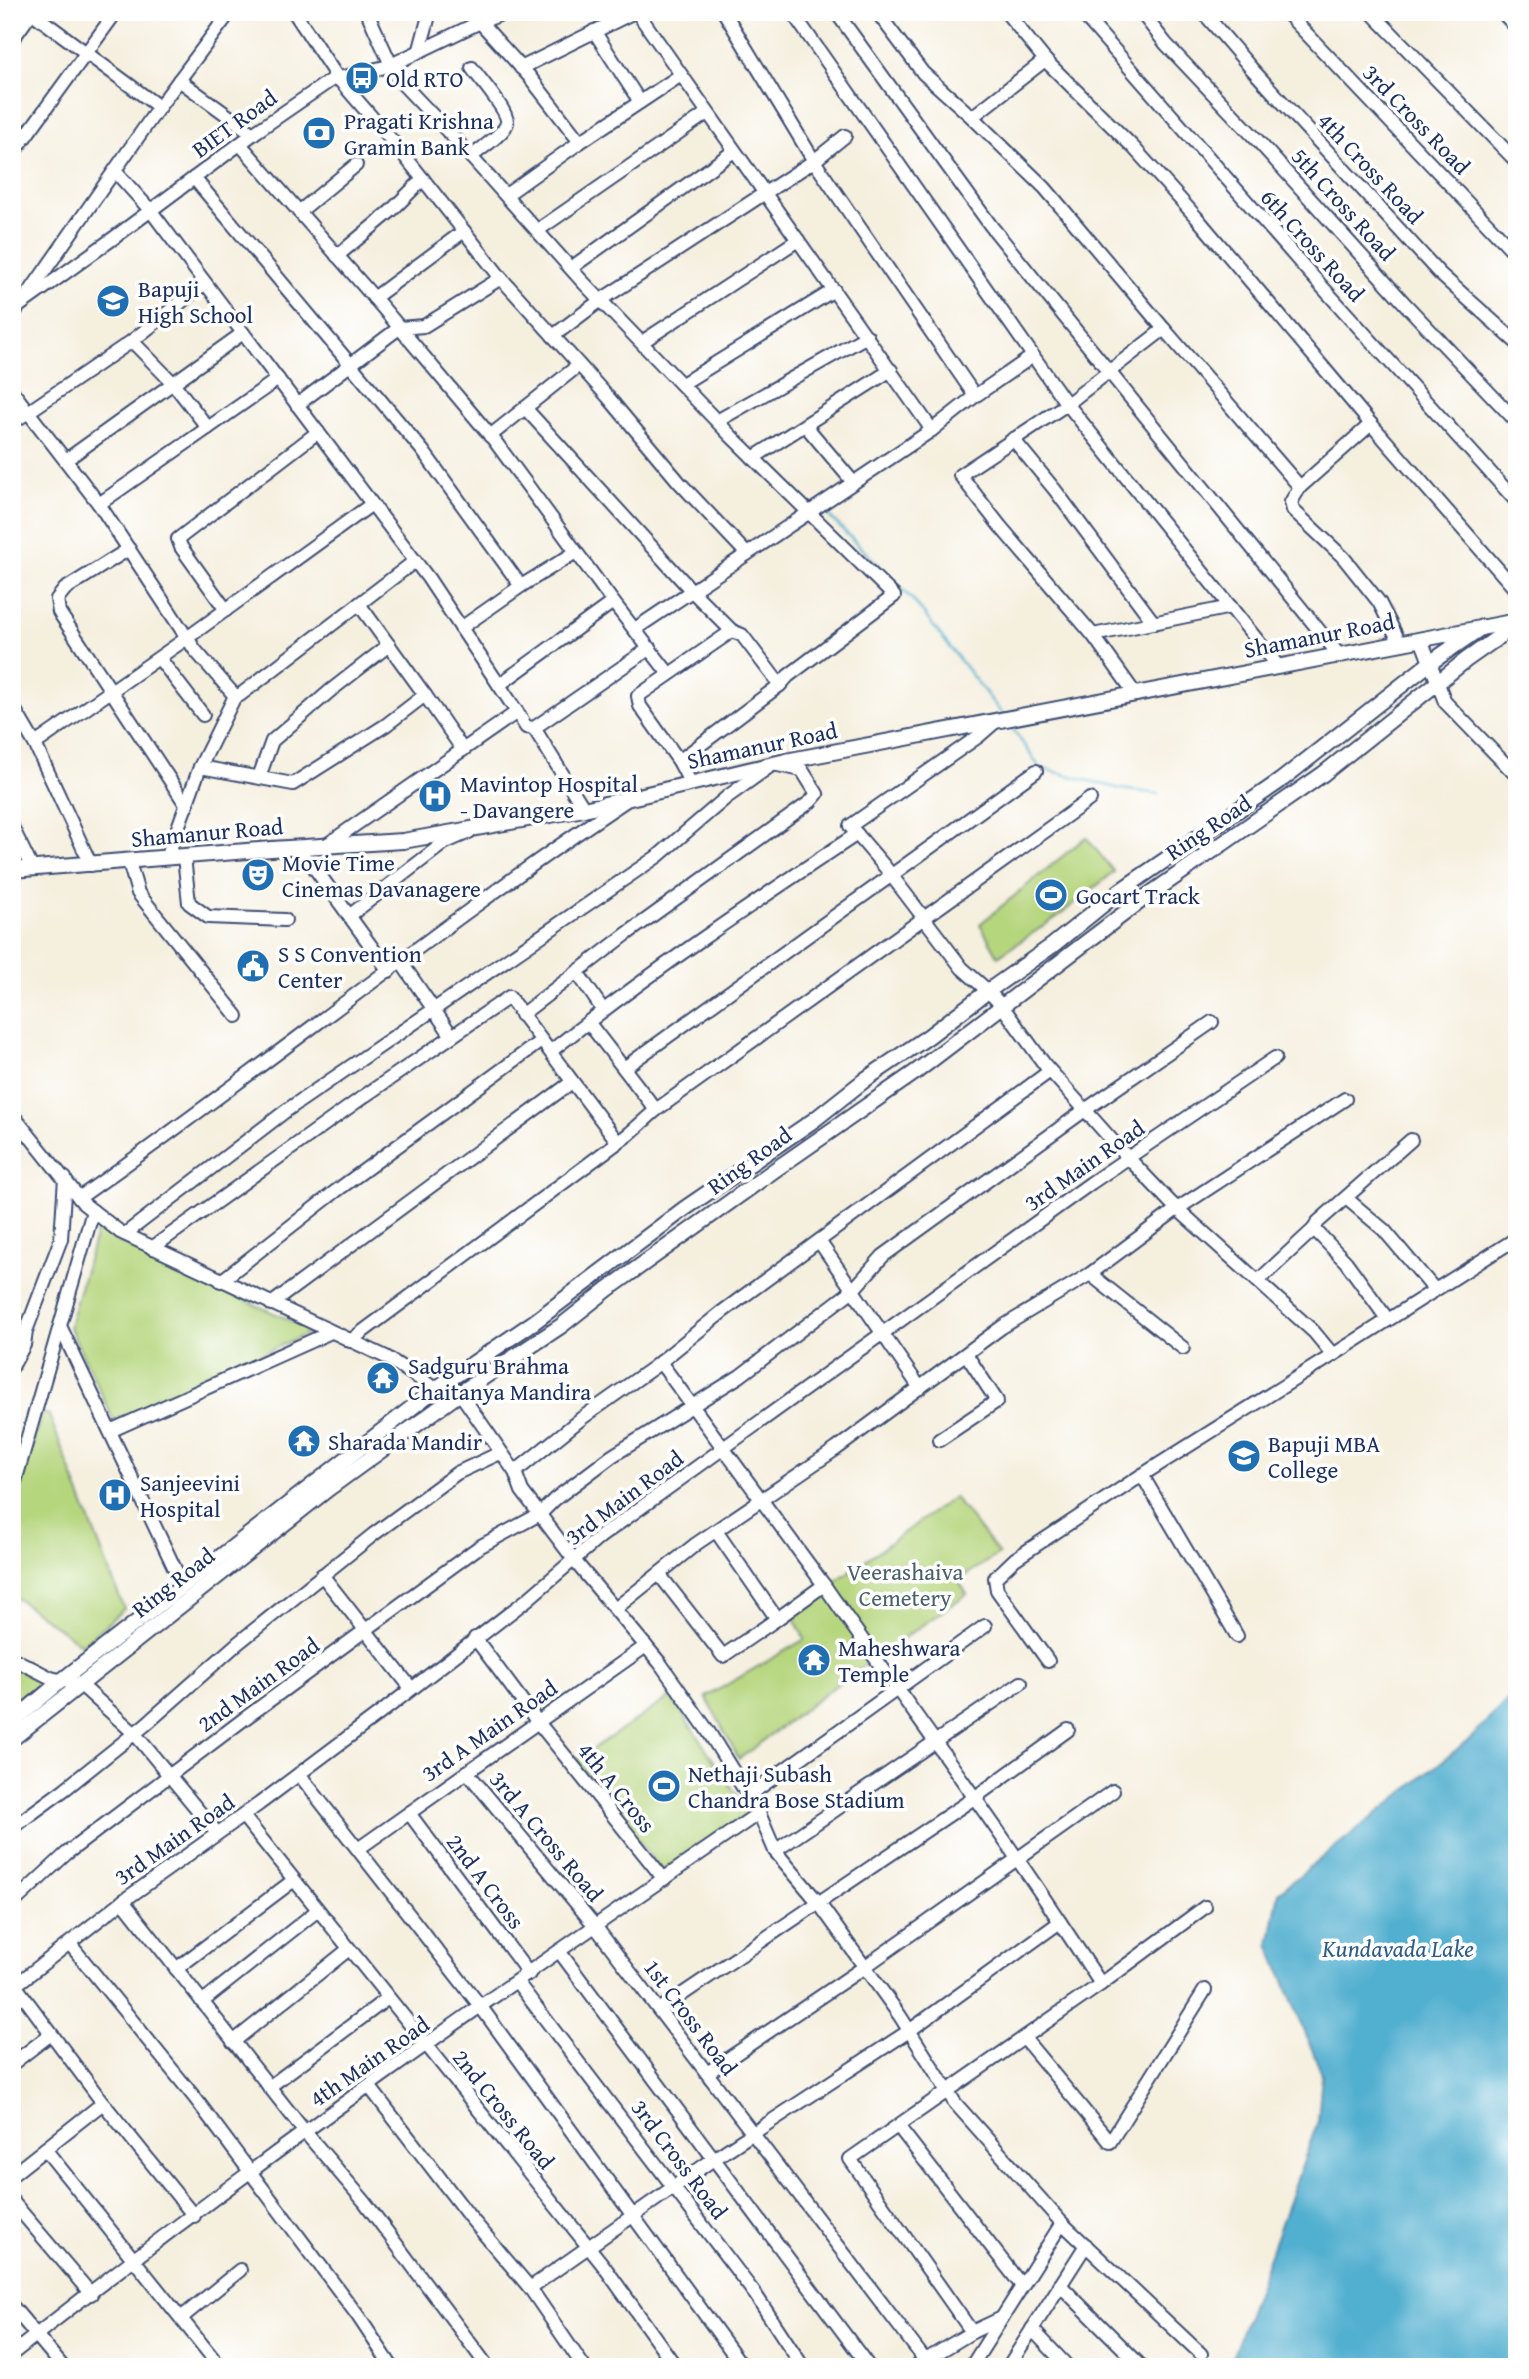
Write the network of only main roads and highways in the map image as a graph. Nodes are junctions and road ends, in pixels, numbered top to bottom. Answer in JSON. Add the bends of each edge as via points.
{"nodes":[{"id":1,"x":1515,"y":625,"type":"edge"},
{"id":2,"x":1482,"y":627,"type":"junction"},
{"id":3,"x":1461,"y":642,"type":"junction"},
{"id":4,"x":12,"y":870,"type":"edge"},
{"id":5,"x":12,"y":1722,"type":"edge"},
{"id":6,"x":12,"y":1739,"type":"edge"}],
"edges":[{"from":1,"to":2,"type":"main road","name":"Shamanur Road"},
{"from":1,"to":3,"type":"main road"},
{"from":1,"to":6,"type":"main road","name":"Ring Road","via":[[1323,774],[1162,886],[917,1072],[328,1489]]},
{"from":2,"to":3,"type":"main road","name":"Ring Road"},
{"from":2,"to":4,"type":"main road","name":"Shamanur Road","via":[[774,764],[584,810],[402,841]]},
{"from":3,"to":5,"type":"main road","name":"Ring Road","via":[[1280,781],[1120,891],[814,1120],[437,1388]]}]}
